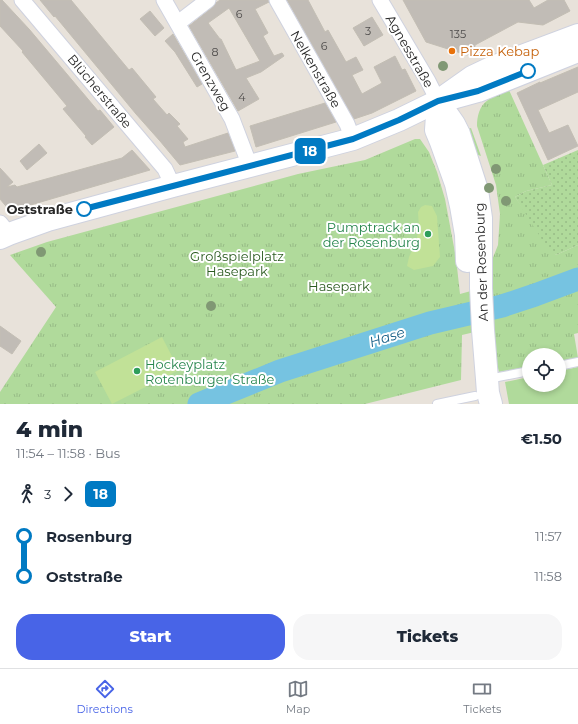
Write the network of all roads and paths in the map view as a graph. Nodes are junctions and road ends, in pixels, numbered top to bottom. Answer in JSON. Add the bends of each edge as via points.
{"nodes":[{"id":1,"x":22,"y":0,"type":"edge"},
{"id":2,"x":164,"y":0,"type":"edge"},
{"id":3,"x":208,"y":0,"type":"edge"},
{"id":4,"x":276,"y":0,"type":"edge"},
{"id":5,"x":380,"y":0,"type":"edge"},
{"id":6,"x":178,"y":23,"type":"junction"},
{"id":7,"x":578,"y":35,"type":"edge"},
{"id":8,"x":578,"y":51,"type":"edge"},
{"id":9,"x":438,"y":101,"type":"junction"},
{"id":10,"x":353,"y":139,"type":"junction"},
{"id":11,"x":250,"y":166,"type":"junction"},
{"id":12,"x":173,"y":186,"type":"junction"},
{"id":13,"x":3,"y":232,"type":"edge"},
{"id":14,"x":578,"y":362,"type":"edge"},
{"id":15,"x":566,"y":365,"type":"edge"},
{"id":16,"x":522,"y":375,"type":"edge"},
{"id":17,"x":482,"y":396,"type":"edge"},
{"id":18,"x":437,"y":404,"type":"edge"}],
"edges":[{"from":1,"to":12,"type":"street","name":"Blücherstraße","via":[[165,169]]},
{"from":2,"to":6,"type":"street","name":"Grenzweg"},
{"from":3,"to":6,"type":"street"},
{"from":4,"to":10,"type":"street","name":"Nelkenstraße","via":[[347,124]]},
{"from":5,"to":9,"type":"street","name":"Agnesstraße"},
{"from":6,"to":11,"type":"street","name":"Grenzweg","via":[[232,119]]},
{"from":7,"to":9,"type":"main road","via":[[472,77]]},
{"from":8,"to":9,"type":"main road","via":[[478,91]]},
{"from":9,"to":10,"type":"main road"},
{"from":9,"to":17,"type":"main road","name":"An der Rosenburg","via":[[436,130],[456,184],[475,290]]},
{"from":10,"to":11,"type":"main road"},
{"from":11,"to":12,"type":"main road"},
{"from":12,"to":13,"type":"main road"},
{"from":14,"to":15,"type":"lane"},
{"from":16,"to":17,"type":"lane"},
{"from":17,"to":18,"type":"lane"}]}
